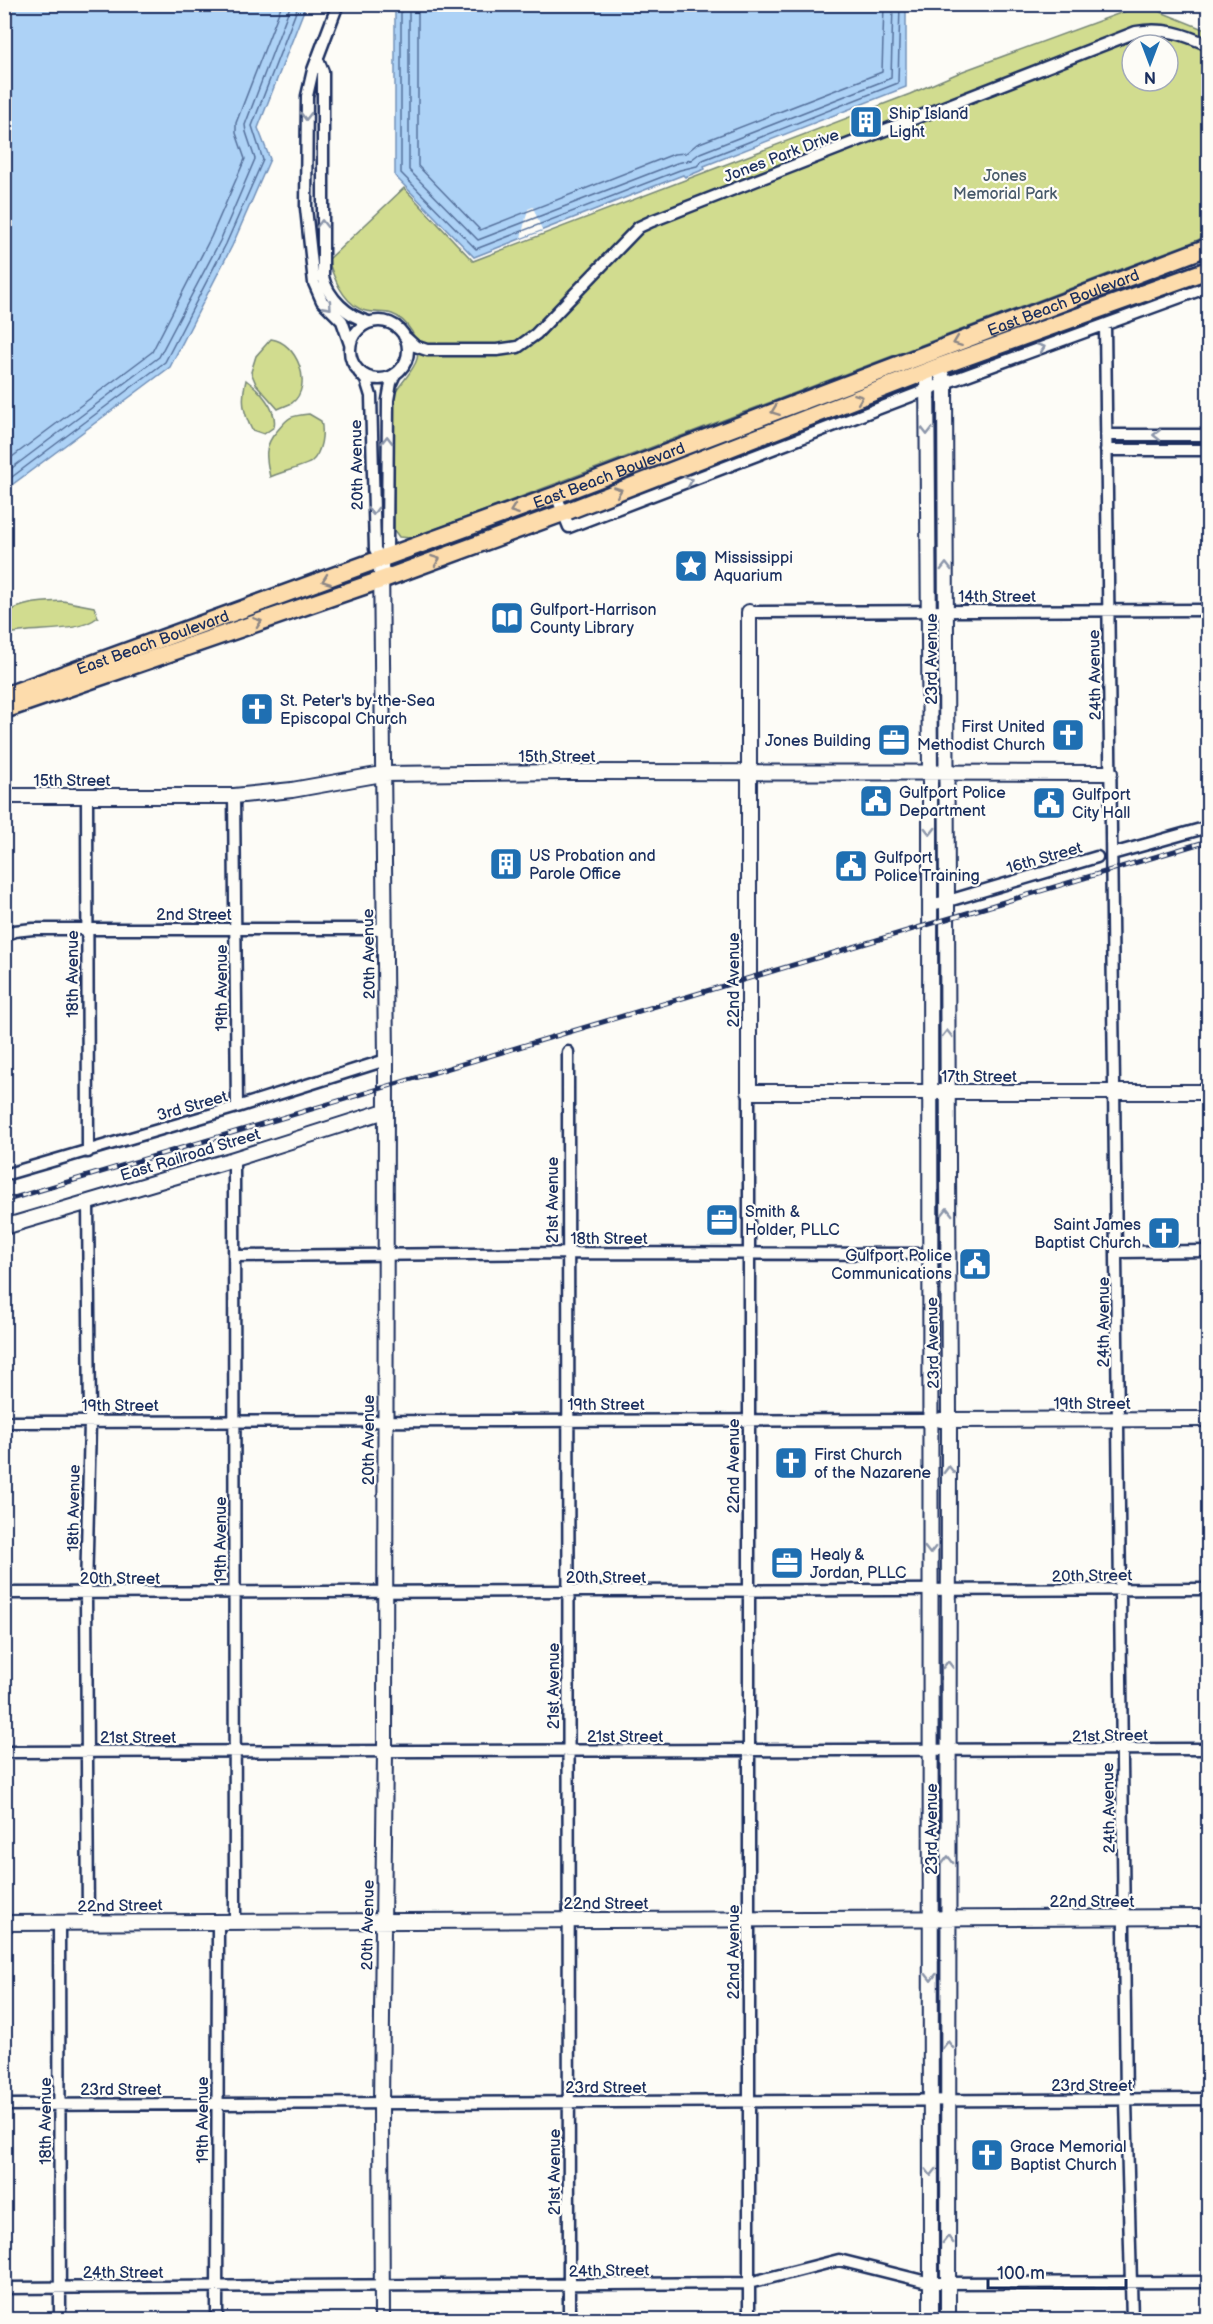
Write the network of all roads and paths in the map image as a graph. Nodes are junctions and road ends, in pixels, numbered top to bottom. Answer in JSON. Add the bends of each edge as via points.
{"nodes":[{"id":1,"x":338,"y":4,"type":"edge"},
{"id":2,"x":1209,"y":45,"type":"edge"},
{"id":3,"x":318,"y":60,"type":"junction"},
{"id":4,"x":1204,"y":247,"type":"edge"},
{"id":5,"x":1209,"y":270,"type":"edge"},
{"id":6,"x":1209,"y":278,"type":"edge"},
{"id":7,"x":1209,"y":287,"type":"edge"},
{"id":8,"x":369,"y":322,"type":"junction"},
{"id":9,"x":1106,"y":325,"type":"junction"},
{"id":10,"x":1028,"y":335,"type":"junction"},
{"id":11,"x":405,"y":336,"type":"junction"},
{"id":12,"x":350,"y":344,"type":"junction"},
{"id":13,"x":433,"y":350,"type":"junction"},
{"id":14,"x":404,"y":365,"type":"junction"},
{"id":15,"x":932,"y":370,"type":"junction"},
{"id":16,"x":359,"y":372,"type":"junction"},
{"id":17,"x":395,"y":374,"type":"junction"},
{"id":18,"x":945,"y":383,"type":"junction"},
{"id":19,"x":927,"y":390,"type":"junction"},
{"id":20,"x":1106,"y":435,"type":"junction"},
{"id":21,"x":1209,"y":435,"type":"edge"},
{"id":22,"x":1107,"y":450,"type":"junction"},
{"id":23,"x":1209,"y":450,"type":"edge"},
{"id":24,"x":556,"y":495,"type":"junction"},
{"id":25,"x":563,"y":513,"type":"junction"},
{"id":26,"x":381,"y":560,"type":"junction"},
{"id":27,"x":381,"y":580,"type":"junction"},
{"id":28,"x":1108,"y":610,"type":"junction"},
{"id":29,"x":1209,"y":610,"type":"edge"},
{"id":30,"x":928,"y":611,"type":"junction"},
{"id":31,"x":947,"y":611,"type":"junction"},
{"id":32,"x":749,"y":612,"type":"joint"},
{"id":33,"x":928,"y":663,"type":"junction"},
{"id":34,"x":947,"y":672,"type":"junction"},
{"id":35,"x":4,"y":696,"type":"edge"},
{"id":36,"x":4,"y":710,"type":"edge"},
{"id":37,"x":749,"y":772,"type":"junction"},
{"id":38,"x":930,"y":773,"type":"junction"},
{"id":39,"x":948,"y":773,"type":"junction"},
{"id":40,"x":1110,"y":773,"type":"junction"},
{"id":41,"x":382,"y":774,"type":"junction"},
{"id":42,"x":4,"y":796,"type":"edge"},
{"id":43,"x":87,"y":796,"type":"junction"},
{"id":44,"x":234,"y":796,"type":"junction"},
{"id":45,"x":1209,"y":827,"type":"edge"},
{"id":46,"x":1113,"y":854,"type":"junction"},
{"id":47,"x":1097,"y":857,"type":"dead end"},
{"id":48,"x":948,"y":901,"type":"junction"},
{"id":49,"x":930,"y":905,"type":"junction"},
{"id":50,"x":236,"y":929,"type":"junction"},
{"id":51,"x":385,"y":929,"type":"junction"},
{"id":52,"x":87,"y":930,"type":"junction"},
{"id":53,"x":4,"y":936,"type":"edge"},
{"id":54,"x":568,"y":1052,"type":"dead end"},
{"id":55,"x":386,"y":1060,"type":"junction"},
{"id":56,"x":749,"y":1092,"type":"junction"},
{"id":57,"x":930,"y":1092,"type":"junction"},
{"id":58,"x":947,"y":1092,"type":"junction"},
{"id":59,"x":1115,"y":1092,"type":"junction"},
{"id":60,"x":1209,"y":1092,"type":"edge"},
{"id":61,"x":237,"y":1107,"type":"junction"},
{"id":62,"x":384,"y":1111,"type":"junction"},
{"id":63,"x":88,"y":1152,"type":"junction"},
{"id":64,"x":234,"y":1159,"type":"junction"},
{"id":65,"x":4,"y":1175,"type":"edge"},
{"id":66,"x":88,"y":1202,"type":"junction"},
{"id":67,"x":4,"y":1227,"type":"edge"},
{"id":68,"x":1209,"y":1251,"type":"edge"},
{"id":69,"x":567,"y":1252,"type":"junction"},
{"id":70,"x":1117,"y":1252,"type":"junction"},
{"id":71,"x":749,"y":1253,"type":"junction"},
{"id":72,"x":385,"y":1254,"type":"junction"},
{"id":73,"x":930,"y":1254,"type":"junction"},
{"id":74,"x":947,"y":1254,"type":"junction"},
{"id":75,"x":234,"y":1256,"type":"junction"},
{"id":76,"x":1118,"y":1419,"type":"junction"},
{"id":77,"x":1209,"y":1419,"type":"edge"},
{"id":78,"x":749,"y":1420,"type":"junction"},
{"id":79,"x":930,"y":1420,"type":"junction"},
{"id":80,"x":949,"y":1420,"type":"junction"},
{"id":81,"x":385,"y":1421,"type":"junction"},
{"id":82,"x":567,"y":1421,"type":"junction"},
{"id":83,"x":4,"y":1422,"type":"edge"},
{"id":84,"x":90,"y":1422,"type":"junction"},
{"id":85,"x":235,"y":1422,"type":"junction"},
{"id":86,"x":1209,"y":1589,"type":"edge"},
{"id":87,"x":1120,"y":1590,"type":"junction"},
{"id":88,"x":749,"y":1591,"type":"junction"},
{"id":89,"x":931,"y":1591,"type":"junction"},
{"id":90,"x":949,"y":1591,"type":"junction"},
{"id":91,"x":385,"y":1592,"type":"junction"},
{"id":92,"x":567,"y":1592,"type":"junction"},
{"id":93,"x":4,"y":1593,"type":"edge"},
{"id":94,"x":86,"y":1593,"type":"junction"},
{"id":95,"x":235,"y":1593,"type":"junction"},
{"id":96,"x":1209,"y":1749,"type":"edge"},
{"id":97,"x":1123,"y":1750,"type":"junction"},
{"id":98,"x":385,"y":1751,"type":"junction"},
{"id":99,"x":568,"y":1751,"type":"junction"},
{"id":100,"x":931,"y":1751,"type":"junction"},
{"id":101,"x":948,"y":1751,"type":"junction"},
{"id":102,"x":4,"y":1752,"type":"edge"},
{"id":103,"x":88,"y":1752,"type":"junction"},
{"id":104,"x":235,"y":1752,"type":"junction"},
{"id":105,"x":749,"y":1752,"type":"junction"},
{"id":106,"x":1209,"y":1917,"type":"edge"},
{"id":107,"x":931,"y":1918,"type":"junction"},
{"id":108,"x":948,"y":1918,"type":"junction"},
{"id":109,"x":1124,"y":1918,"type":"junction"},
{"id":110,"x":749,"y":1919,"type":"junction"},
{"id":111,"x":568,"y":1920,"type":"junction"},
{"id":112,"x":218,"y":1921,"type":"junction"},
{"id":113,"x":235,"y":1921,"type":"junction"},
{"id":114,"x":384,"y":1921,"type":"junction"},
{"id":115,"x":88,"y":1922,"type":"junction"},
{"id":116,"x":4,"y":1923,"type":"edge"},
{"id":117,"x":59,"y":1923,"type":"junction"},
{"id":118,"x":1209,"y":2099,"type":"edge"},
{"id":119,"x":1126,"y":2100,"type":"junction"},
{"id":120,"x":931,"y":2101,"type":"junction"},
{"id":121,"x":948,"y":2101,"type":"junction"},
{"id":122,"x":749,"y":2102,"type":"junction"},
{"id":123,"x":569,"y":2103,"type":"junction"},
{"id":124,"x":60,"y":2104,"type":"junction"},
{"id":125,"x":217,"y":2104,"type":"junction"},
{"id":126,"x":381,"y":2104,"type":"junction"},
{"id":127,"x":4,"y":2105,"type":"edge"},
{"id":128,"x":1131,"y":2282,"type":"junction"},
{"id":129,"x":1209,"y":2282,"type":"edge"},
{"id":130,"x":749,"y":2283,"type":"junction"},
{"id":131,"x":931,"y":2283,"type":"junction"},
{"id":132,"x":948,"y":2283,"type":"junction"},
{"id":133,"x":569,"y":2285,"type":"junction"},
{"id":134,"x":382,"y":2286,"type":"junction"},
{"id":135,"x":217,"y":2287,"type":"junction"},
{"id":136,"x":4,"y":2288,"type":"edge"},
{"id":137,"x":60,"y":2288,"type":"junction"},
{"id":138,"x":60,"y":2319,"type":"edge"},
{"id":139,"x":217,"y":2319,"type":"edge"},
{"id":140,"x":382,"y":2319,"type":"edge"},
{"id":141,"x":569,"y":2319,"type":"edge"},
{"id":142,"x":749,"y":2319,"type":"edge"},
{"id":143,"x":931,"y":2319,"type":"edge"},
{"id":144,"x":948,"y":2319,"type":"edge"},
{"id":145,"x":1132,"y":2319,"type":"edge"}],
"edges":[{"from":1,"to":3,"type":"street"},
{"from":2,"to":13,"type":"street","name":"Jones Park Drive","via":[[1164,30],[1136,32],[652,221],[639,227],[536,334],[518,347]]},
{"from":8,"to":3,"type":"street","one_way":true,"via":[[354,317],[340,305],[323,277],[323,72]]},
{"from":3,"to":12,"type":"street","one_way":true,"via":[[306,106],[309,244],[318,294],[342,321]]},
{"from":4,"to":24,"type":"main road","name":"East Beach Boulevard","one_way":true},
{"from":5,"to":10,"type":"main road","name":"East Beach Boulevard"},
{"from":6,"to":10,"type":"main road","via":[[1052,332]]},
{"from":7,"to":9,"type":"street"},
{"from":8,"to":11,"type":"street","via":[[389,323]]},
{"from":8,"to":12,"type":"street","via":[[357,330]]},
{"from":18,"to":9,"type":"street","one_way":true},
{"from":9,"to":20,"type":"street","name":"24th Avenue"},
{"from":10,"to":15,"type":"main road","name":"East Beach Boulevard"},
{"from":11,"to":13,"type":"street","via":[[415,346]]},
{"from":11,"to":14,"type":"street","via":[[408,351]]},
{"from":12,"to":16,"type":"street","via":[[351,359]]},
{"from":13,"to":14,"type":"street"},
{"from":14,"to":17,"type":"street"},
{"from":15,"to":18,"type":"street","name":"23rd Avenue"},
{"from":15,"to":19,"type":"street","name":"23rd Avenue"},
{"from":25,"to":15,"type":"main road","name":"East Beach Boulevard","one_way":true},
{"from":16,"to":17,"type":"street","via":[[378,379]]},
{"from":16,"to":26,"type":"street","name":"20th Avenue","one_way":true,"via":[[371,396],[375,549]]},
{"from":26,"to":17,"type":"street","name":"20th Avenue","one_way":true,"via":[[387,550],[388,400]]},
{"from":18,"to":19,"type":"street"},
{"from":31,"to":18,"type":"street","name":"23rd Avenue","one_way":true},
{"from":25,"to":19,"type":"street","one_way":true,"via":[[569,527]]},
{"from":19,"to":30,"type":"street","name":"23rd Avenue","one_way":true},
{"from":21,"to":20,"type":"street","one_way":true},
{"from":20,"to":22,"type":"street","name":"24th Avenue"},
{"from":22,"to":23,"type":"street"},
{"from":22,"to":28,"type":"street","name":"24th Avenue"},
{"from":24,"to":25,"type":"street"},
{"from":24,"to":26,"type":"main road","name":"East Beach Boulevard","one_way":true},
{"from":27,"to":25,"type":"main road","name":"East Beach Boulevard","one_way":true},
{"from":26,"to":27,"type":"street","name":"20th Avenue"},
{"from":26,"to":35,"type":"main road","name":"East Beach Boulevard","one_way":true},
{"from":36,"to":27,"type":"main road","name":"East Beach Boulevard","one_way":true},
{"from":27,"to":41,"type":"street","name":"20th Avenue"},
{"from":28,"to":29,"type":"street","name":"14th Street"},
{"from":28,"to":31,"type":"street","name":"14th Street"},
{"from":28,"to":40,"type":"street","name":"24th Avenue"},
{"from":30,"to":31,"type":"street","name":"14th Street"},
{"from":30,"to":32,"type":"street","name":"14th Street"},
{"from":30,"to":33,"type":"street","name":"23rd Avenue"},
{"from":31,"to":34,"type":"street","name":"23rd Avenue"},
{"from":32,"to":37,"type":"street","name":"22nd Avenue"},
{"from":33,"to":34,"type":"street"},
{"from":33,"to":38,"type":"street","name":"23rd Avenue"},
{"from":34,"to":39,"type":"street","name":"23rd Avenue"},
{"from":37,"to":38,"type":"street","name":"15th Street"},
{"from":37,"to":41,"type":"street","name":"15th Street"},
{"from":37,"to":56,"type":"street","name":"22nd Avenue"},
{"from":38,"to":39,"type":"street","name":"15th Street"},
{"from":38,"to":49,"type":"street","name":"23rd Avenue","one_way":true},
{"from":39,"to":40,"type":"street","name":"15th Street"},
{"from":39,"to":48,"type":"street","name":"23rd Avenue"},
{"from":40,"to":46,"type":"street","name":"24th Avenue"},
{"from":41,"to":44,"type":"street","name":"15th Street"},
{"from":41,"to":51,"type":"street","name":"20th Avenue"},
{"from":42,"to":43,"type":"street","name":"15th Street"},
{"from":43,"to":44,"type":"street","name":"15th Street"},
{"from":43,"to":52,"type":"street","name":"18th Avenue"},
{"from":44,"to":50,"type":"street","name":"19th Avenue"},
{"from":45,"to":46,"type":"street"},
{"from":46,"to":59,"type":"street","name":"24th Avenue"},
{"from":47,"to":48,"type":"street","name":"16th Street"},
{"from":48,"to":49,"type":"street","name":"16th Street"},
{"from":58,"to":48,"type":"street","name":"23rd Avenue","one_way":true},
{"from":49,"to":57,"type":"street","name":"23rd Avenue"},
{"from":50,"to":51,"type":"street","name":"2nd Street"},
{"from":50,"to":52,"type":"street","name":"2nd Street"},
{"from":50,"to":61,"type":"street","name":"19th Avenue"},
{"from":51,"to":55,"type":"street","name":"20th Avenue"},
{"from":52,"to":53,"type":"street","name":"2nd Street","via":[[33,929]]},
{"from":52,"to":63,"type":"street","name":"18th Avenue"},
{"from":54,"to":69,"type":"street","name":"21st Avenue"},
{"from":55,"to":61,"type":"street","name":"3rd Street"},
{"from":55,"to":62,"type":"street","name":"20th Avenue"},
{"from":56,"to":57,"type":"street","name":"17th Street"},
{"from":56,"to":71,"type":"street","name":"22nd Avenue"},
{"from":57,"to":58,"type":"street","name":"17th Street"},
{"from":57,"to":73,"type":"street","name":"23rd Avenue"},
{"from":58,"to":59,"type":"street","name":"17th Street"},
{"from":74,"to":58,"type":"street","name":"23rd Avenue","one_way":true},
{"from":59,"to":60,"type":"street","name":"17th Street"},
{"from":59,"to":70,"type":"street","name":"24th Avenue"},
{"from":61,"to":63,"type":"street","name":"3rd Street"},
{"from":62,"to":64,"type":"street","name":"East Railroad Street"},
{"from":62,"to":72,"type":"street","name":"20th Avenue"},
{"from":63,"to":65,"type":"street","name":"3rd Street"},
{"from":64,"to":66,"type":"street","name":"East Railroad Street"},
{"from":64,"to":75,"type":"street","name":"19th Avenue"},
{"from":66,"to":67,"type":"street","name":"East Railroad Street"},
{"from":66,"to":84,"type":"street","name":"18th Avenue"},
{"from":68,"to":70,"type":"street"},
{"from":69,"to":71,"type":"street","name":"18th Street"},
{"from":69,"to":72,"type":"street","name":"18th Street"},
{"from":69,"to":82,"type":"street","name":"21st Avenue"},
{"from":70,"to":76,"type":"street","name":"24th Avenue"},
{"from":71,"to":73,"type":"street","name":"18th Street"},
{"from":71,"to":78,"type":"street","name":"22nd Avenue"},
{"from":72,"to":75,"type":"street","name":"18th Street"},
{"from":72,"to":81,"type":"street","name":"20th Avenue"},
{"from":73,"to":74,"type":"street","name":"18th Street"},
{"from":73,"to":79,"type":"street","name":"23rd Avenue"},
{"from":74,"to":80,"type":"street","name":"23rd Avenue"},
{"from":75,"to":85,"type":"street","name":"19th Avenue"},
{"from":76,"to":77,"type":"street","name":"19th Street"},
{"from":76,"to":80,"type":"street","name":"19th Street"},
{"from":76,"to":87,"type":"street","name":"24th Avenue"},
{"from":78,"to":79,"type":"street","name":"19th Street"},
{"from":78,"to":82,"type":"street","name":"19th Street"},
{"from":78,"to":88,"type":"street","name":"22nd Avenue"},
{"from":79,"to":80,"type":"street","name":"19th Street"},
{"from":79,"to":89,"type":"street","name":"23rd Avenue","one_way":true},
{"from":90,"to":80,"type":"street","name":"23rd Avenue","one_way":true},
{"from":81,"to":82,"type":"street","name":"19th Street"},
{"from":81,"to":85,"type":"street","name":"19th Street"},
{"from":81,"to":91,"type":"street","name":"20th Avenue"},
{"from":82,"to":92,"type":"street","name":"21st Avenue"},
{"from":83,"to":84,"type":"street","name":"19th Street"},
{"from":84,"to":85,"type":"street","name":"19th Street"},
{"from":84,"to":94,"type":"street","name":"18th Avenue"},
{"from":85,"to":95,"type":"street","name":"19th Avenue"},
{"from":86,"to":87,"type":"street","name":"20th Street"},
{"from":87,"to":90,"type":"street","name":"20th Street"},
{"from":87,"to":97,"type":"street","name":"24th Avenue"},
{"from":88,"to":89,"type":"street","name":"20th Street"},
{"from":88,"to":92,"type":"street","name":"20th Street"},
{"from":88,"to":105,"type":"street","name":"22nd Avenue"},
{"from":89,"to":90,"type":"street","name":"20th Street"},
{"from":89,"to":100,"type":"street","name":"23rd Avenue"},
{"from":101,"to":90,"type":"street","name":"23rd Avenue","one_way":true},
{"from":91,"to":92,"type":"street","name":"20th Street"},
{"from":91,"to":95,"type":"street","name":"20th Street"},
{"from":91,"to":98,"type":"street","name":"20th Avenue"},
{"from":92,"to":99,"type":"street","name":"21st Avenue"},
{"from":93,"to":94,"type":"street","name":"20th Street"},
{"from":94,"to":95,"type":"street","name":"20th Street"},
{"from":94,"to":103,"type":"street","name":"18th Avenue"},
{"from":95,"to":104,"type":"street","name":"19th Avenue"},
{"from":96,"to":97,"type":"street","name":"21st Street"},
{"from":97,"to":101,"type":"street","name":"21st Street"},
{"from":97,"to":109,"type":"street","name":"24th Avenue"},
{"from":98,"to":99,"type":"street","name":"21st Street"},
{"from":98,"to":104,"type":"street","name":"21st Street"},
{"from":98,"to":114,"type":"street","name":"20th Avenue"},
{"from":99,"to":105,"type":"street","name":"21st Street"},
{"from":99,"to":111,"type":"street","name":"21st Avenue"},
{"from":100,"to":101,"type":"street","name":"21st Street"},
{"from":100,"to":105,"type":"street","name":"21st Street"},
{"from":100,"to":107,"type":"street","name":"23rd Avenue"},
{"from":108,"to":101,"type":"street","name":"23rd Avenue","one_way":true},
{"from":102,"to":103,"type":"street","name":"21st Street"},
{"from":103,"to":104,"type":"street","name":"21st Street"},
{"from":103,"to":115,"type":"street","name":"18th Avenue"},
{"from":104,"to":113,"type":"street","name":"19th Avenue"},
{"from":105,"to":110,"type":"street","name":"22nd Avenue"},
{"from":106,"to":109,"type":"street","name":"22nd Street"},
{"from":107,"to":108,"type":"street","name":"22nd Street"},
{"from":107,"to":110,"type":"street","name":"22nd Street"},
{"from":107,"to":120,"type":"street","name":"23rd Avenue","one_way":true},
{"from":108,"to":109,"type":"street","name":"22nd Street"},
{"from":121,"to":108,"type":"street","name":"23rd Avenue","one_way":true},
{"from":109,"to":119,"type":"street","name":"24th Avenue"},
{"from":110,"to":111,"type":"street","name":"22nd Street"},
{"from":110,"to":122,"type":"street","name":"22nd Avenue"},
{"from":111,"to":114,"type":"street","name":"22nd Street"},
{"from":111,"to":123,"type":"street","name":"21st Avenue"},
{"from":112,"to":113,"type":"street","name":"22nd Street"},
{"from":112,"to":115,"type":"street","name":"22nd Street"},
{"from":112,"to":125,"type":"street","name":"19th Avenue"},
{"from":113,"to":114,"type":"street","name":"22nd Street"},
{"from":114,"to":126,"type":"street","name":"20th Avenue"},
{"from":115,"to":117,"type":"street","name":"22nd Street"},
{"from":116,"to":117,"type":"street","name":"22nd Street"},
{"from":117,"to":124,"type":"street","name":"18th Avenue"},
{"from":118,"to":119,"type":"street","name":"23rd Street"},
{"from":119,"to":121,"type":"street","name":"23rd Street"},
{"from":119,"to":128,"type":"street","name":"24th Avenue"},
{"from":120,"to":121,"type":"street","name":"23rd Street"},
{"from":120,"to":122,"type":"street","name":"23rd Street"},
{"from":120,"to":131,"type":"street","name":"23rd Avenue","one_way":true},
{"from":132,"to":121,"type":"street","name":"23rd Avenue","one_way":true},
{"from":122,"to":123,"type":"street","name":"23rd Street"},
{"from":122,"to":130,"type":"street","name":"22nd Avenue"},
{"from":123,"to":126,"type":"street","name":"23rd Street"},
{"from":123,"to":133,"type":"street","name":"21st Avenue"},
{"from":124,"to":125,"type":"street","name":"23rd Street"},
{"from":124,"to":127,"type":"street","name":"23rd Street"},
{"from":124,"to":137,"type":"street","name":"18th Avenue"},
{"from":125,"to":126,"type":"street","name":"23rd Street"},
{"from":125,"to":135,"type":"street","name":"19th Avenue"},
{"from":126,"to":134,"type":"street","name":"20th Avenue"},
{"from":128,"to":129,"type":"street","name":"24th Street"},
{"from":128,"to":132,"type":"street","name":"24th Street"},
{"from":128,"to":145,"type":"street","name":"24th Avenue"},
{"from":130,"to":131,"type":"street","name":"24th Street","via":[[839,2260]]},
{"from":130,"to":133,"type":"street","name":"24th Street"},
{"from":130,"to":142,"type":"street","name":"22nd Avenue"},
{"from":131,"to":132,"type":"street","name":"24th Street"},
{"from":131,"to":143,"type":"street","name":"23rd Avenue"},
{"from":132,"to":144,"type":"street","name":"23rd Avenue"},
{"from":133,"to":134,"type":"street","name":"24th Street"},
{"from":133,"to":141,"type":"street","name":"21st Avenue"},
{"from":134,"to":135,"type":"street","name":"24th Street"},
{"from":134,"to":140,"type":"street","name":"20th Avenue"},
{"from":135,"to":137,"type":"street","name":"24th Street"},
{"from":135,"to":139,"type":"street","name":"19th Avenue"},
{"from":136,"to":137,"type":"street","name":"24th Street"},
{"from":137,"to":138,"type":"street","name":"18th Avenue"}]}
